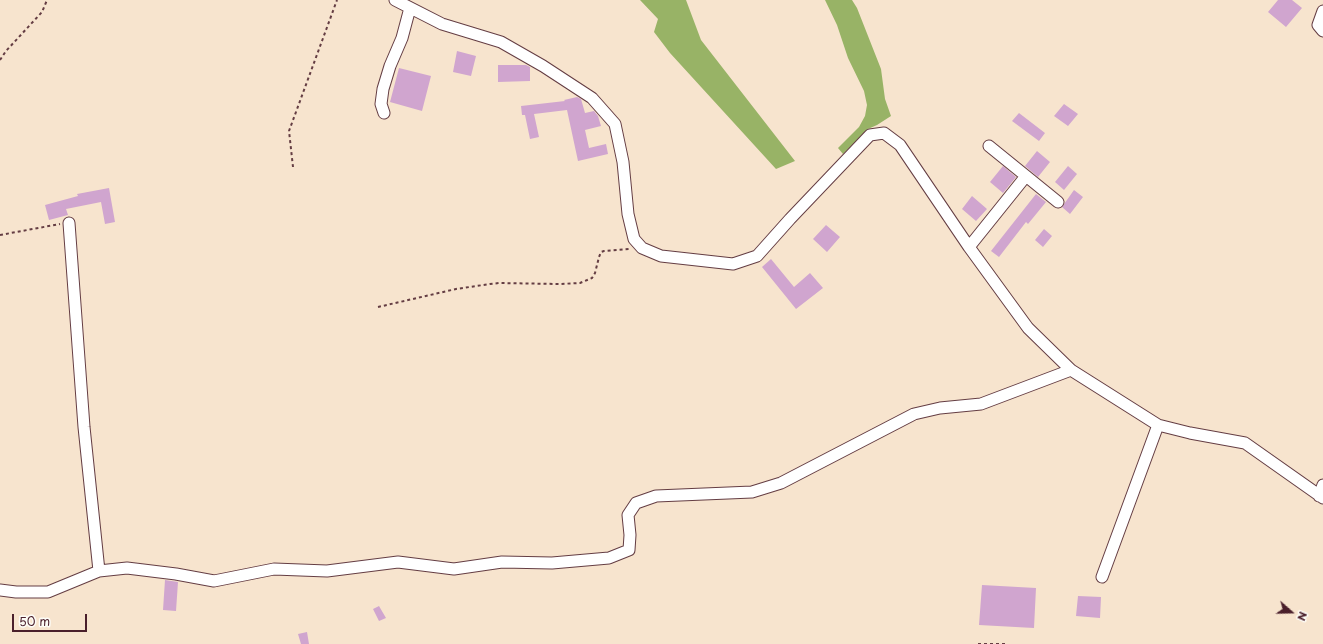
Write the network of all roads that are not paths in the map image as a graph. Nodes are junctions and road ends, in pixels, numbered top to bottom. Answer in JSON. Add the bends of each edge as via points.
{"nodes":[{"id":1,"x":395,"y":0,"type":"edge"},
{"id":2,"x":410,"y":8,"type":"junction"},
{"id":3,"x":1323,"y":11,"type":"edge"},
{"id":4,"x":1323,"y":31,"type":"edge"},
{"id":5,"x":384,"y":114,"type":"dead end"},
{"id":6,"x":989,"y":146,"type":"dead end"},
{"id":7,"x":1026,"y":176,"type":"junction"},
{"id":8,"x":1058,"y":202,"type":"dead end"},
{"id":9,"x":69,"y":223,"type":"road end"},
{"id":10,"x":969,"y":247,"type":"junction"},
{"id":11,"x":1071,"y":370,"type":"junction"},
{"id":12,"x":1158,"y":425,"type":"junction"},
{"id":13,"x":1323,"y":485,"type":"edge"},
{"id":14,"x":1321,"y":497,"type":"edge"},
{"id":15,"x":98,"y":571,"type":"junction"},
{"id":16,"x":1102,"y":577,"type":"dead end"},
{"id":17,"x":0,"y":590,"type":"edge"}],
"edges":[{"from":1,"to":2,"type":"street"},
{"from":2,"to":5,"type":"street","via":[[383,89],[381,104]]},
{"from":2,"to":10,"type":"street","via":[[442,24],[501,42],[592,98],[615,124],[624,162],[628,214],[634,238],[642,248],[661,256],[733,264],[757,256],[870,135],[884,133],[900,145]]},
{"from":3,"to":4,"type":"street","via":[[1318,25]]},
{"from":6,"to":7,"type":"street"},
{"from":7,"to":8,"type":"street"},
{"from":7,"to":10,"type":"street"},
{"from":9,"to":15,"type":"street"},
{"from":10,"to":11,"type":"street","via":[[1028,328]]},
{"from":11,"to":12,"type":"street"},
{"from":11,"to":15,"type":"street","via":[[981,404],[940,408],[914,414],[781,482],[752,492],[656,496],[636,503],[628,514],[629,550],[609,558],[552,563],[502,562],[454,570],[398,562],[327,571],[274,569],[214,581],[127,568]]},
{"from":12,"to":14,"type":"street","via":[[1245,443]]},
{"from":12,"to":16,"type":"street"},
{"from":13,"to":14,"type":"street"},
{"from":15,"to":17,"type":"street","via":[[48,592]]}]}
